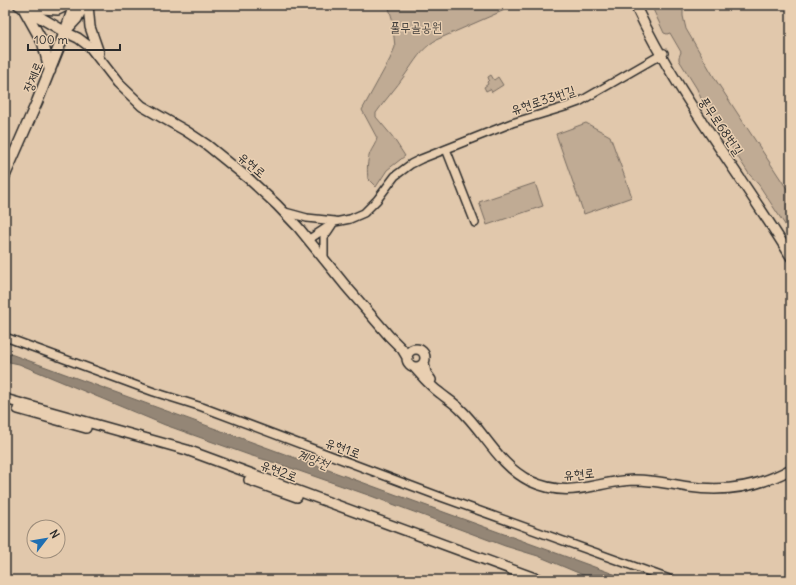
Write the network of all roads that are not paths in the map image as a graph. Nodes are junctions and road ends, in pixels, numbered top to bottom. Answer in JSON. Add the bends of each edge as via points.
{"nodes":[{"id":1,"x":68,"y":5,"type":"edge"},
{"id":2,"x":74,"y":5,"type":"edge"},
{"id":3,"x":84,"y":5,"type":"edge"},
{"id":4,"x":88,"y":5,"type":"edge"},
{"id":5,"x":635,"y":5,"type":"edge"},
{"id":6,"x":640,"y":5,"type":"edge"},
{"id":7,"x":21,"y":6,"type":"edge"},
{"id":8,"x":65,"y":32,"type":"junction"},
{"id":9,"x":663,"y":54,"type":"junction"},
{"id":10,"x":102,"y":61,"type":"junction"},
{"id":11,"x":50,"y":71,"type":"junction"},
{"id":12,"x":446,"y":149,"type":"junction"},
{"id":13,"x":5,"y":175,"type":"edge"},
{"id":14,"x":285,"y":212,"type":"junction"},
{"id":15,"x":335,"y":222,"type":"junction"},
{"id":16,"x":475,"y":223,"type":"dead end"},
{"id":17,"x":308,"y":240,"type":"junction"},
{"id":18,"x":791,"y":249,"type":"edge"},
{"id":19,"x":791,"y":257,"type":"edge"},
{"id":20,"x":324,"y":260,"type":"junction"},
{"id":21,"x":5,"y":336,"type":"edge"},
{"id":22,"x":399,"y":346,"type":"junction"},
{"id":23,"x":414,"y":350,"type":"junction"},
{"id":24,"x":408,"y":359,"type":"junction"},
{"id":25,"x":424,"y":364,"type":"junction"},
{"id":26,"x":414,"y":367,"type":"junction"},
{"id":27,"x":5,"y":399,"type":"edge"},
{"id":28,"x":5,"y":405,"type":"edge"},
{"id":29,"x":791,"y":465,"type":"edge"},
{"id":30,"x":791,"y":469,"type":"edge"},
{"id":31,"x":523,"y":580,"type":"edge"},
{"id":32,"x":540,"y":580,"type":"edge"},
{"id":33,"x":672,"y":580,"type":"edge"}],
"edges":[{"from":1,"to":7,"type":"street","via":[[53,11]]},
{"from":2,"to":8,"type":"street"},
{"from":3,"to":8,"type":"street","via":[[77,19]]},
{"from":4,"to":10,"type":"street","via":[[90,27]]},
{"from":5,"to":9,"type":"street","name":"풍무로68번길"},
{"from":6,"to":9,"type":"street","name":"풍무로68번길"},
{"from":7,"to":8,"type":"main road"},
{"from":7,"to":11,"type":"main road","via":[[41,38]]},
{"from":8,"to":10,"type":"street","name":"유현로","via":[[78,38]]},
{"from":8,"to":11,"type":"main road","name":"장제로"},
{"from":9,"to":12,"type":"street","name":"유현로33번길","via":[[579,102],[512,123]]},
{"from":9,"to":18,"type":"street","name":"풍무로68번길"},
{"from":9,"to":19,"type":"street","name":"풍무로68번길","via":[[693,108]]},
{"from":10,"to":14,"type":"street","name":"유현로","via":[[135,100],[207,145]]},
{"from":11,"to":13,"type":"main road","name":"장제로"},
{"from":12,"to":15,"type":"street","name":"유현로33번길","via":[[403,169],[364,213]]},
{"from":12,"to":16,"type":"street"},
{"from":14,"to":15,"type":"street","name":"유현로33번길"},
{"from":14,"to":17,"type":"street","name":"유현로"},
{"from":15,"to":17,"type":"street","name":"유현로33번길"},
{"from":15,"to":20,"type":"street","via":[[324,237]]},
{"from":17,"to":20,"type":"street","name":"유현로"},
{"from":20,"to":22,"type":"street","name":"유현로"},
{"from":21,"to":33,"type":"street","name":"유현1로"},
{"from":22,"to":23,"type":"street"},
{"from":22,"to":24,"type":"street","name":"유현로"},
{"from":23,"to":24,"type":"street","via":[[409,353]]},
{"from":23,"to":25,"type":"street","via":[[423,352]]},
{"from":24,"to":26,"type":"street"},
{"from":25,"to":26,"type":"street"},
{"from":25,"to":29,"type":"street","name":"유현로","via":[[426,373],[436,385],[461,406],[512,465],[531,478],[550,484],[580,485],[631,476],[689,484],[736,484],[766,478]]},
{"from":26,"to":30,"type":"street","name":"유현로","via":[[433,388],[459,408],[507,465],[530,481],[548,488],[568,490],[636,480],[699,488],[731,488],[765,482]]},
{"from":27,"to":32,"type":"street","name":"유현2로","via":[[186,450]]},
{"from":28,"to":31,"type":"street","name":"유현2로","via":[[191,458]]}]}
